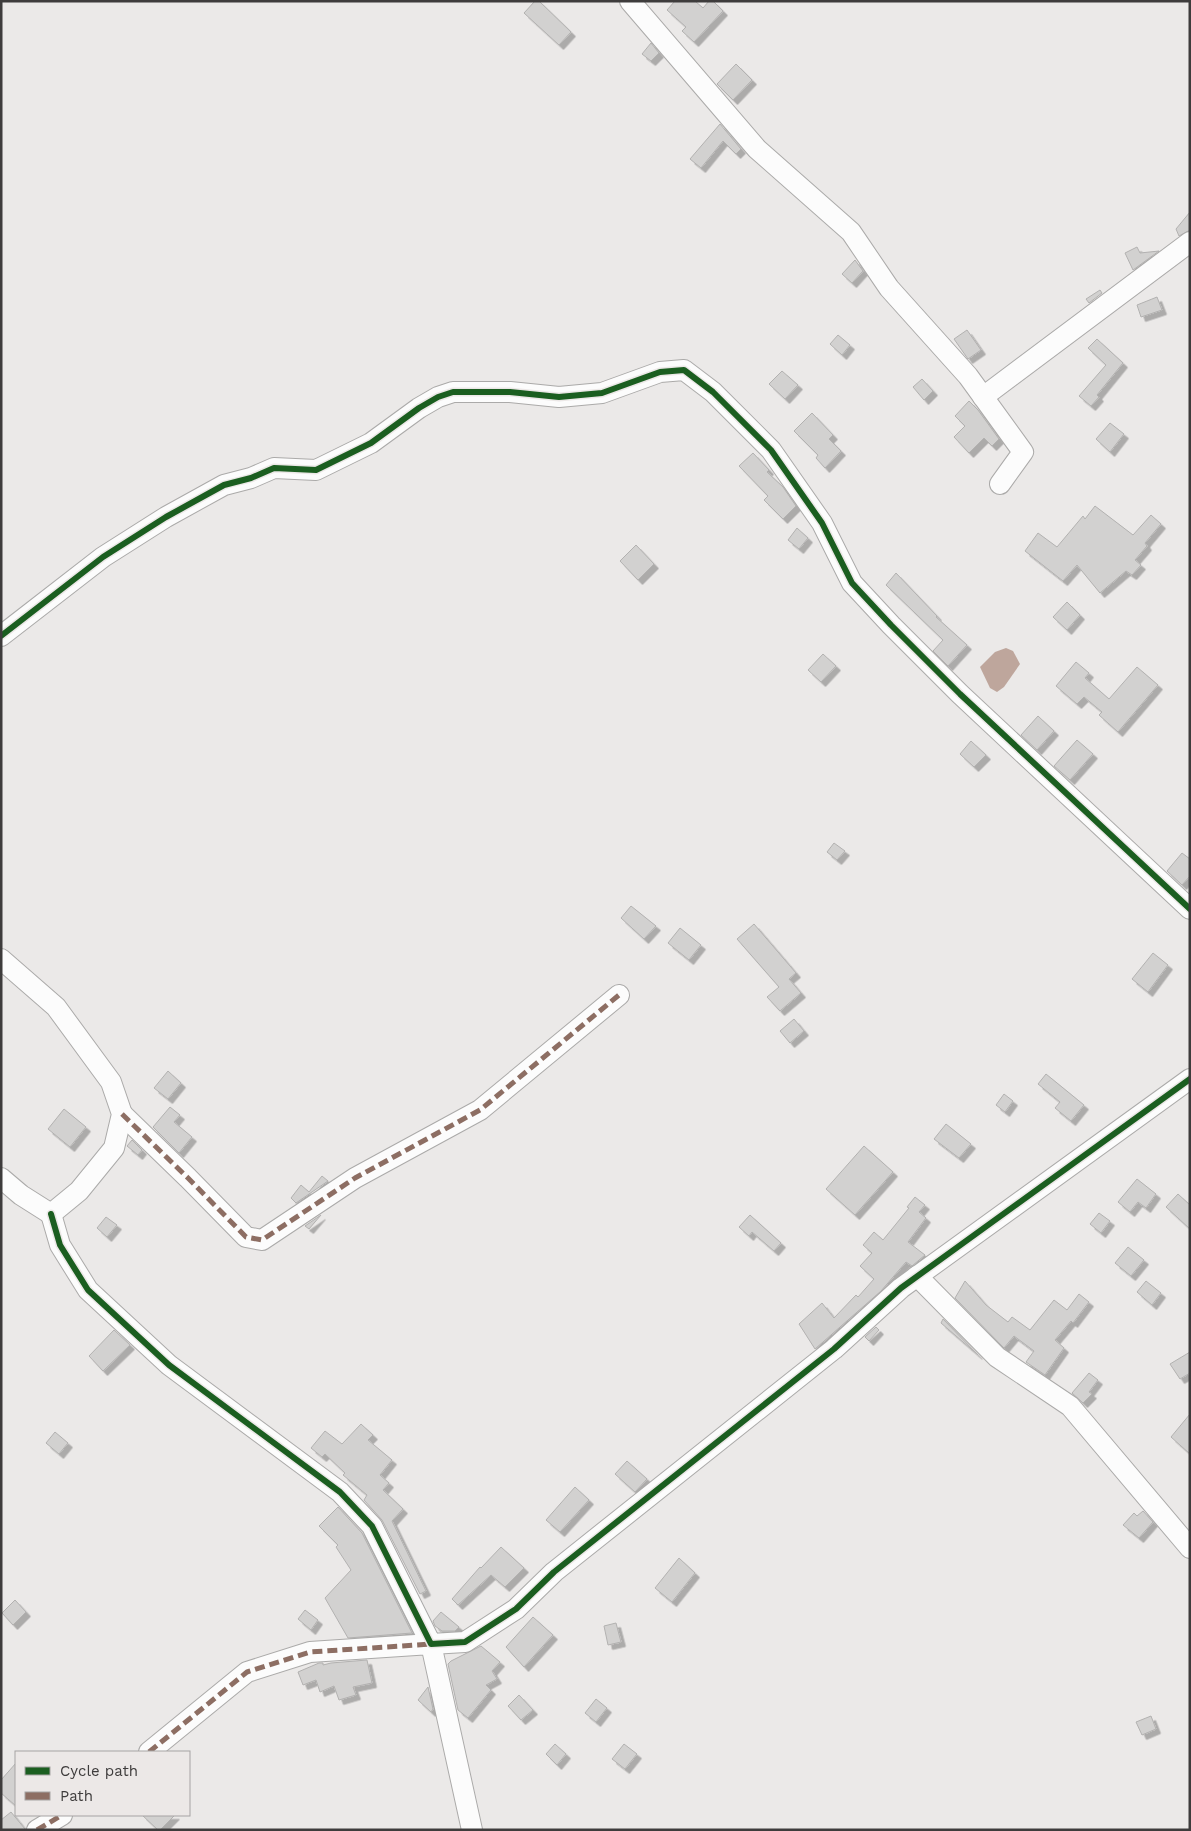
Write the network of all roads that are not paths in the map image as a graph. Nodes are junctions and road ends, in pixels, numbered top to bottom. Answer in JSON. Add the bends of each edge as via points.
{"nodes":[{"id":1,"x":630,"y":1,"type":"edge"},
{"id":2,"x":1190,"y":242,"type":"edge"},
{"id":3,"x":983,"y":397,"type":"junction"},
{"id":4,"x":1000,"y":484,"type":"dead end"},
{"id":5,"x":1,"y":636,"type":"edge"},
{"id":6,"x":1190,"y":909,"type":"edge"},
{"id":7,"x":1,"y":959,"type":"edge"},
{"id":8,"x":619,"y":995,"type":"dead end"},
{"id":9,"x":1190,"y":1079,"type":"edge"},
{"id":10,"x":122,"y":1114,"type":"junction"},
{"id":11,"x":1,"y":1178,"type":"edge"},
{"id":12,"x":51,"y":1214,"type":"junction"},
{"id":13,"x":918,"y":1276,"type":"junction"},
{"id":14,"x":1190,"y":1548,"type":"edge"},
{"id":15,"x":431,"y":1644,"type":"junction"},
{"id":16,"x":150,"y":1751,"type":"edge"},
{"id":17,"x":60,"y":1816,"type":"edge"},
{"id":18,"x":37,"y":1830,"type":"edge"},
{"id":19,"x":472,"y":1830,"type":"edge"}],
"edges":[{"from":1,"to":3,"type":"street","via":[[757,149],[851,232],[889,288]]},
{"from":2,"to":3,"type":"street"},
{"from":3,"to":4,"type":"street","via":[[1023,452]]},
{"from":5,"to":6,"type":"street","via":[[103,557],[224,485],[274,468],[316,470],[371,443],[438,397],[453,392],[510,392],[559,397],[602,393],[660,372],[684,370],[713,392],[771,450],[822,523],[852,583],[960,694]]},
{"from":7,"to":10,"type":"street","via":[[56,1008],[111,1082]]},
{"from":8,"to":10,"type":"street","via":[[480,1110],[355,1178],[262,1240],[246,1237]]},
{"from":9,"to":13,"type":"street"},
{"from":10,"to":12,"type":"street","via":[[114,1148],[79,1191]]},
{"from":11,"to":12,"type":"street","via":[[20,1195]]},
{"from":12,"to":15,"type":"street","via":[[60,1244],[88,1290],[169,1365],[340,1492],[372,1526]]},
{"from":13,"to":14,"type":"street","via":[[997,1357],[1070,1406]]},
{"from":13,"to":15,"type":"street","via":[[834,1349],[554,1572],[516,1609],[465,1642]]},
{"from":15,"to":16,"type":"street","via":[[310,1652],[247,1672]]},
{"from":15,"to":19,"type":"street"},
{"from":17,"to":18,"type":"street"}]}
